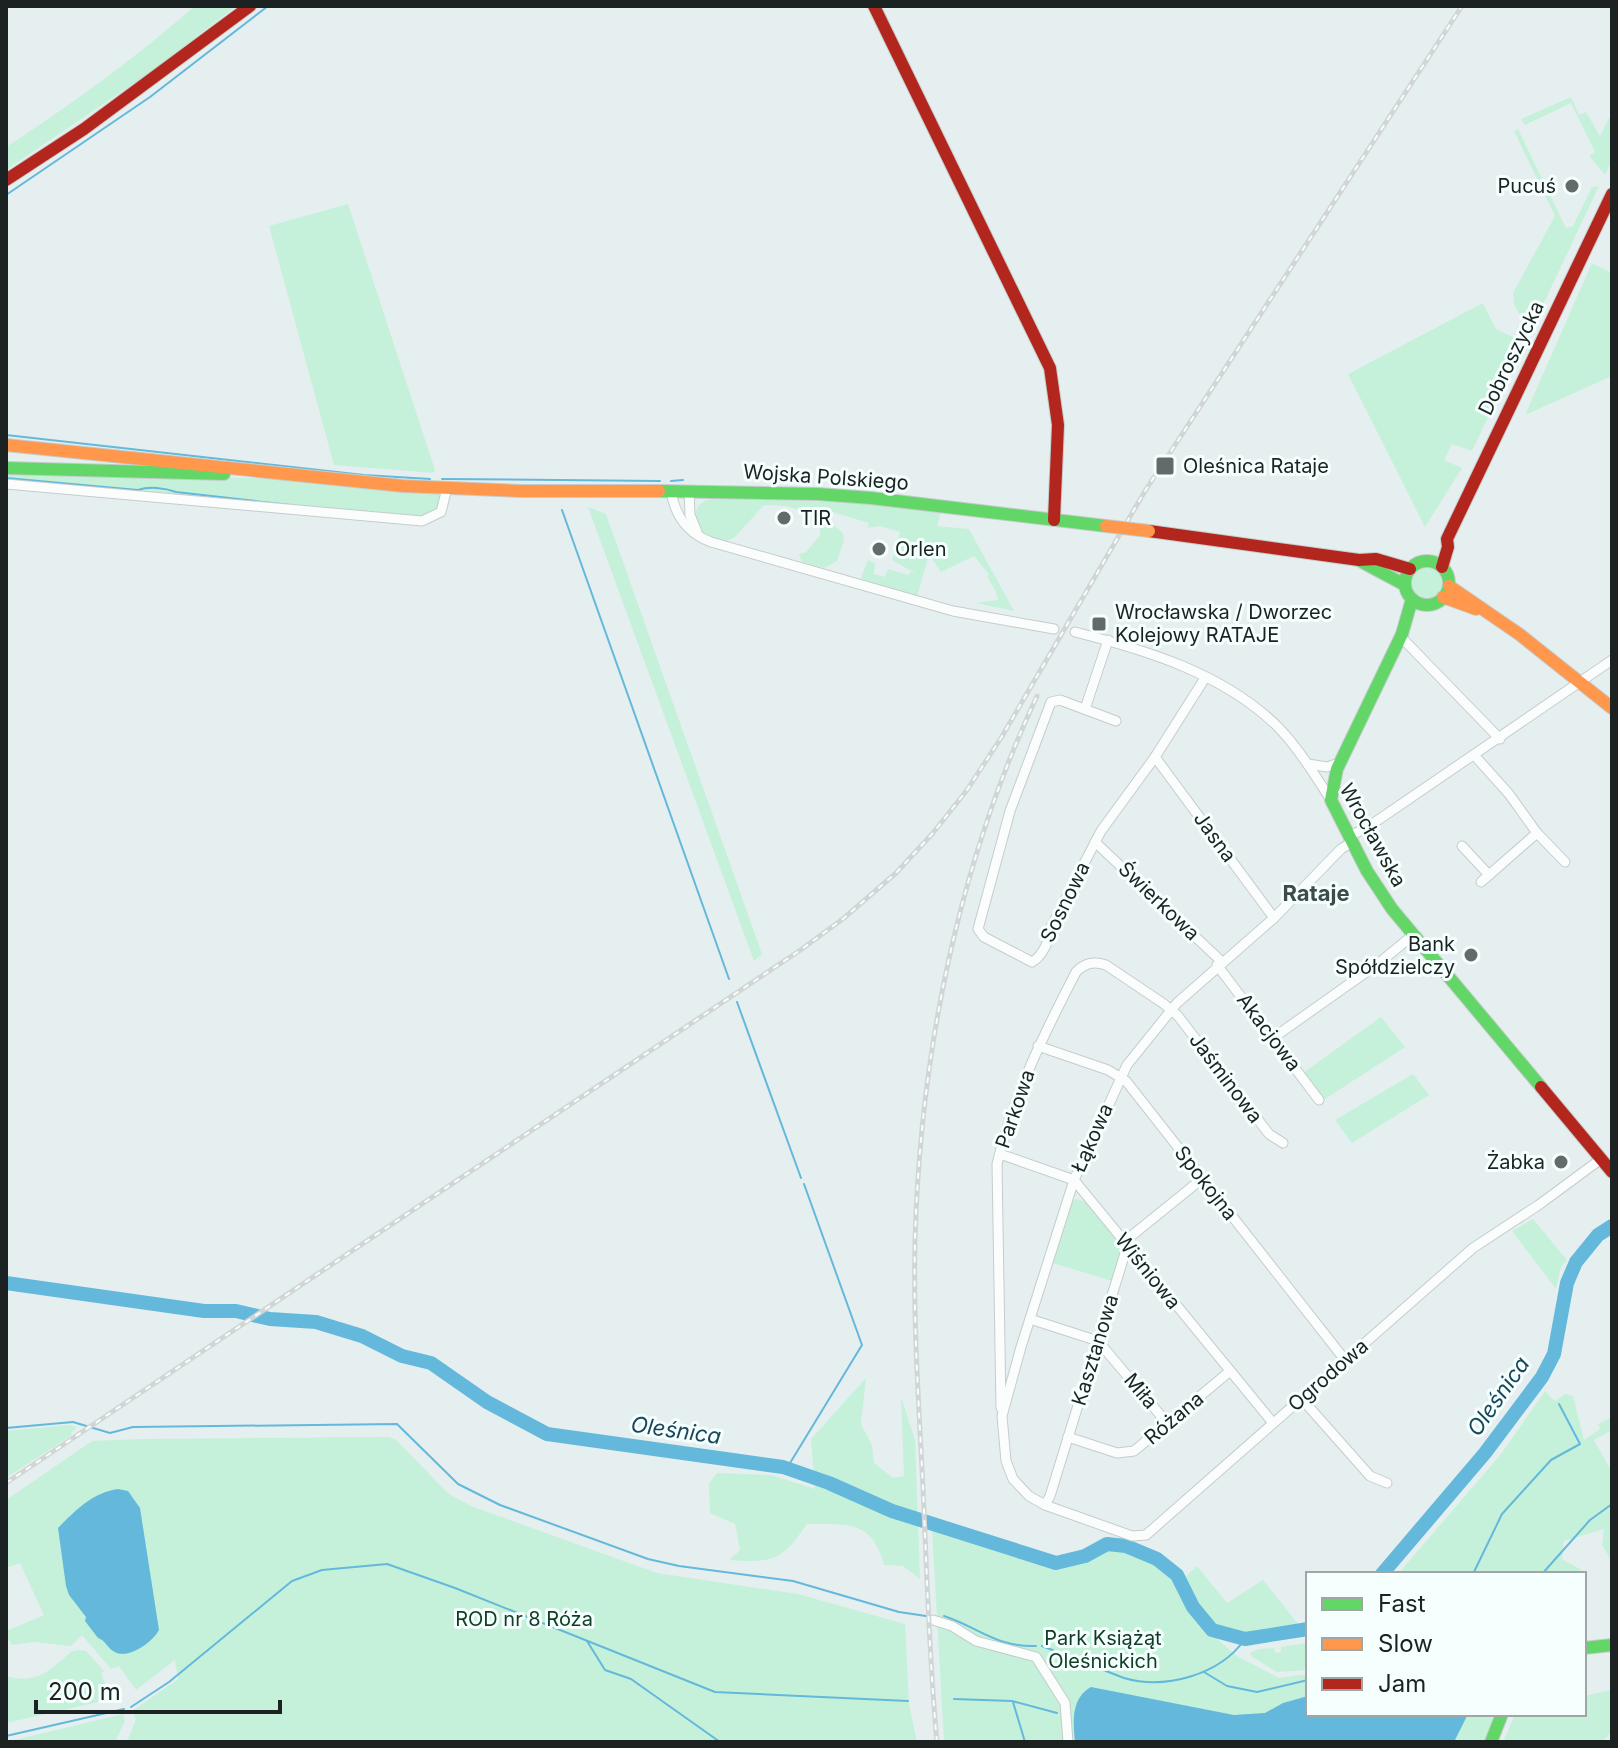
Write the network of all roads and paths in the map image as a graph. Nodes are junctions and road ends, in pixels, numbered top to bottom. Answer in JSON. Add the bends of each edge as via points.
{"nodes":[{"id":1,"x":250,"y":6,"type":"edge"},
{"id":2,"x":874,"y":6,"type":"edge"},
{"id":3,"x":6,"y":180,"type":"edge"},
{"id":4,"x":1612,"y":194,"type":"edge"},
{"id":5,"x":6,"y":445,"type":"edge"},
{"id":6,"x":6,"y":468,"type":"edge"},
{"id":7,"x":287,"y":475,"type":"junction"},
{"id":8,"x":6,"y":484,"type":"edge"},
{"id":9,"x":447,"y":488,"type":"junction"},
{"id":10,"x":671,"y":491,"type":"junction"},
{"id":11,"x":689,"y":491,"type":"junction"},
{"id":12,"x":1054,"y":520,"type":"junction"},
{"id":13,"x":700,"y":538,"type":"junction"},
{"id":14,"x":1447,"y":539,"type":"junction"},
{"id":15,"x":1359,"y":560,"type":"junction"},
{"id":16,"x":1429,"y":561,"type":"junction"},
{"id":17,"x":1442,"y":567,"type":"junction"},
{"id":18,"x":1410,"y":569,"type":"junction"},
{"id":19,"x":1405,"y":585,"type":"junction"},
{"id":20,"x":1446,"y":591,"type":"junction"},
{"id":21,"x":1417,"y":602,"type":"junction"},
{"id":22,"x":1054,"y":629,"type":"dead end"},
{"id":23,"x":1075,"y":632,"type":"dead end"},
{"id":24,"x":1401,"y":635,"type":"junction"},
{"id":25,"x":1108,"y":640,"type":"junction"},
{"id":26,"x":1612,"y":660,"type":"edge"},
{"id":27,"x":1205,"y":678,"type":"junction"},
{"id":28,"x":1580,"y":682,"type":"junction"},
{"id":29,"x":1612,"y":708,"type":"edge"},
{"id":30,"x":1085,"y":709,"type":"junction"},
{"id":31,"x":1116,"y":721,"type":"dead end"},
{"id":32,"x":1500,"y":739,"type":"junction"},
{"id":33,"x":1474,"y":755,"type":"junction"},
{"id":34,"x":1155,"y":757,"type":"junction"},
{"id":35,"x":1339,"y":763,"type":"junction"},
{"id":36,"x":1308,"y":764,"type":"junction"},
{"id":37,"x":1331,"y":800,"type":"junction"},
{"id":38,"x":1537,"y":833,"type":"junction"},
{"id":39,"x":1351,"y":839,"type":"junction"},
{"id":40,"x":1095,"y":842,"type":"junction"},
{"id":41,"x":1462,"y":846,"type":"dead end"},
{"id":42,"x":1565,"y":862,"type":"dead end"},
{"id":43,"x":1274,"y":918,"type":"junction"},
{"id":44,"x":1413,"y":935,"type":"junction"},
{"id":45,"x":1219,"y":963,"type":"junction"},
{"id":46,"x":1171,"y":1010,"type":"junction"},
{"id":47,"x":1273,"y":1038,"type":"junction"},
{"id":48,"x":1038,"y":1046,"type":"junction"},
{"id":49,"x":1120,"y":1077,"type":"junction"},
{"id":50,"x":1319,"y":1100,"type":"dead end"},
{"id":51,"x":1283,"y":1143,"type":"dead end"},
{"id":52,"x":1000,"y":1154,"type":"junction"},
{"id":53,"x":1601,"y":1159,"type":"junction"},
{"id":54,"x":1612,"y":1171,"type":"edge"},
{"id":55,"x":1203,"y":1178,"type":"junction"},
{"id":56,"x":1074,"y":1180,"type":"junction"},
{"id":57,"x":1127,"y":1245,"type":"junction"},
{"id":58,"x":1030,"y":1319,"type":"junction"},
{"id":59,"x":1098,"y":1341,"type":"junction"},
{"id":60,"x":999,"y":1342,"type":"junction"},
{"id":61,"x":1021,"y":1347,"type":"junction"},
{"id":62,"x":1345,"y":1360,"type":"junction"},
{"id":63,"x":1229,"y":1372,"type":"junction"},
{"id":64,"x":1301,"y":1398,"type":"junction"},
{"id":65,"x":1002,"y":1416,"type":"junction"},
{"id":66,"x":1167,"y":1423,"type":"junction"},
{"id":67,"x":1273,"y":1423,"type":"junction"},
{"id":68,"x":1068,"y":1437,"type":"junction"},
{"id":69,"x":1387,"y":1483,"type":"dead end"},
{"id":70,"x":1045,"y":1505,"type":"junction"},
{"id":71,"x":933,"y":1620,"type":"dead end"},
{"id":72,"x":1612,"y":1645,"type":"edge"},
{"id":73,"x":1586,"y":1648,"type":"edge"},
{"id":74,"x":1501,"y":1716,"type":"edge"},
{"id":75,"x":1068,"y":1742,"type":"edge"},
{"id":76,"x":1491,"y":1742,"type":"edge"}],
"edges":[{"from":1,"to":3,"type":"main road"},
{"from":2,"to":12,"type":"main road","via":[[1050,368],[1059,433]]},
{"from":4,"to":14,"type":"main road","name":"Dobroszycka"},
{"from":5,"to":7,"type":"main road"},
{"from":6,"to":7,"type":"main road"},
{"from":7,"to":9,"type":"main road","name":"Wojska Polskiego"},
{"from":8,"to":9,"type":"street","via":[[422,521],[441,512]]},
{"from":9,"to":10,"type":"main road","name":"Wojska Polskiego"},
{"from":10,"to":11,"type":"main road","name":"Wojska Polskiego"},
{"from":10,"to":13,"type":"street","via":[[678,515]]},
{"from":11,"to":12,"type":"main road","name":"Wojska Polskiego","via":[[871,498]]},
{"from":11,"to":13,"type":"street","via":[[691,520]]},
{"from":12,"to":15,"type":"main road","name":"Wojska Polskiego","bridge":true},
{"from":13,"to":22,"type":"street","via":[[940,608]]},
{"from":14,"to":16,"type":"main road","name":"Dobroszycka"},
{"from":14,"to":17,"type":"main road","name":"Dobroszycka"},
{"from":15,"to":18,"type":"main road","name":"Wojska Polskiego"},
{"from":15,"to":19,"type":"main road","name":"Wojska Polskiego"},
{"from":16,"to":17,"type":"main road"},
{"from":16,"to":18,"type":"main road"},
{"from":17,"to":20,"type":"main road"},
{"from":18,"to":19,"type":"main road"},
{"from":19,"to":21,"type":"main road"},
{"from":20,"to":21,"type":"main road","via":[[1433,603]]},
{"from":20,"to":28,"type":"main road","via":[[1519,634]]},
{"from":21,"to":24,"type":"main road","via":[[1409,628]]},
{"from":23,"to":25,"type":"street","name":"Wrocławska"},
{"from":24,"to":32,"type":"street"},
{"from":24,"to":35,"type":"main road"},
{"from":25,"to":27,"type":"street","name":"Wrocławska","via":[[1163,657]]},
{"from":25,"to":30,"type":"street"},
{"from":26,"to":28,"type":"street","name":"Łąkowa"},
{"from":27,"to":34,"type":"street","name":"Sosnowa"},
{"from":27,"to":36,"type":"street","name":"Wrocławska","via":[[1267,717]]},
{"from":28,"to":29,"type":"main road"},
{"from":28,"to":32,"type":"street","name":"Łąkowa"},
{"from":30,"to":31,"type":"street","name":"Sosnowa"},
{"from":30,"to":40,"type":"street","name":"Sosnowa","via":[[1060,700],[1049,706],[1010,811],[978,924],[980,933],[1036,961]]},
{"from":32,"to":33,"type":"street","name":"Łąkowa"},
{"from":33,"to":38,"type":"street"},
{"from":33,"to":39,"type":"street","name":"Łąkowa"},
{"from":34,"to":40,"type":"street","name":"Sosnowa"},
{"from":34,"to":43,"type":"street","name":"Jasna"},
{"from":35,"to":36,"type":"street"},
{"from":35,"to":37,"type":"main road"},
{"from":36,"to":37,"type":"street","name":"Wrocławska"},
{"from":37,"to":39,"type":"main road","name":"Wrocławska"},
{"from":38,"to":41,"type":"street","via":[[1485,878]]},
{"from":38,"to":42,"type":"street"},
{"from":39,"to":43,"type":"street","name":"Łąkowa"},
{"from":39,"to":44,"type":"main road","name":"Wrocławska","via":[[1376,887]]},
{"from":40,"to":45,"type":"street","name":"Świerkowa"},
{"from":43,"to":45,"type":"street","name":"Łąkowa"},
{"from":44,"to":47,"type":"street"},
{"from":44,"to":53,"type":"main road","name":"Wrocławska"},
{"from":45,"to":46,"type":"street","name":"Łąkowa"},
{"from":45,"to":47,"type":"street","name":"Akacjowa"},
{"from":46,"to":48,"type":"street","name":"Parkowa","via":[[1106,965],[1090,963],[1076,972]]},
{"from":46,"to":49,"type":"street","name":"Łąkowa"},
{"from":46,"to":51,"type":"street","name":"Jaśminowa","via":[[1269,1134]]},
{"from":47,"to":50,"type":"street","name":"Akacjowa"},
{"from":48,"to":49,"type":"street","name":"Spokojna"},
{"from":48,"to":52,"type":"street","name":"Parkowa"},
{"from":49,"to":55,"type":"street","name":"Spokojna"},
{"from":49,"to":56,"type":"street","name":"Łąkowa"},
{"from":52,"to":56,"type":"street"},
{"from":52,"to":60,"type":"street","name":"Parkowa"},
{"from":53,"to":54,"type":"main road","name":"Wrocławska"},
{"from":53,"to":62,"type":"street","name":"Ogrodowa","via":[[1473,1248]]},
{"from":55,"to":57,"type":"street","name":"Kasztanowa","via":[[1130,1237]]},
{"from":55,"to":62,"type":"street","name":"Spokojna"},
{"from":56,"to":57,"type":"street","name":"Wiśniowa"},
{"from":56,"to":58,"type":"street","name":"Łąkowa"},
{"from":57,"to":59,"type":"street","name":"Kasztanowa"},
{"from":57,"to":63,"type":"street","name":"Wiśniowa"},
{"from":58,"to":59,"type":"street"},
{"from":58,"to":61,"type":"street","name":"Łąkowa"},
{"from":59,"to":66,"type":"street","name":"Miła"},
{"from":59,"to":68,"type":"street","name":"Kasztanowa"},
{"from":60,"to":61,"type":"street"},
{"from":60,"to":65,"type":"street","name":"Parkowa"},
{"from":61,"to":65,"type":"street","name":"Łąkowa"},
{"from":62,"to":64,"type":"street","name":"Ogrodowa"},
{"from":63,"to":66,"type":"street","name":"Różana"},
{"from":63,"to":67,"type":"street","name":"Wiśniowa"},
{"from":64,"to":67,"type":"street","name":"Ogrodowa"},
{"from":64,"to":69,"type":"street","via":[[1370,1476]]},
{"from":65,"to":70,"type":"street","name":"Łąkowa","via":[[1008,1470],[1019,1488]]},
{"from":66,"to":68,"type":"street","name":"Różana","via":[[1125,1453]]},
{"from":67,"to":70,"type":"street","name":"Ogrodowa","via":[[1146,1535],[1132,1536]]},
{"from":68,"to":70,"type":"street","name":"Kasztanowa"},
{"from":71,"to":75,"type":"street","via":[[976,1641],[1036,1657],[1065,1703]]},
{"from":72,"to":73,"type":"main road"},
{"from":74,"to":76,"type":"main road"}]}
